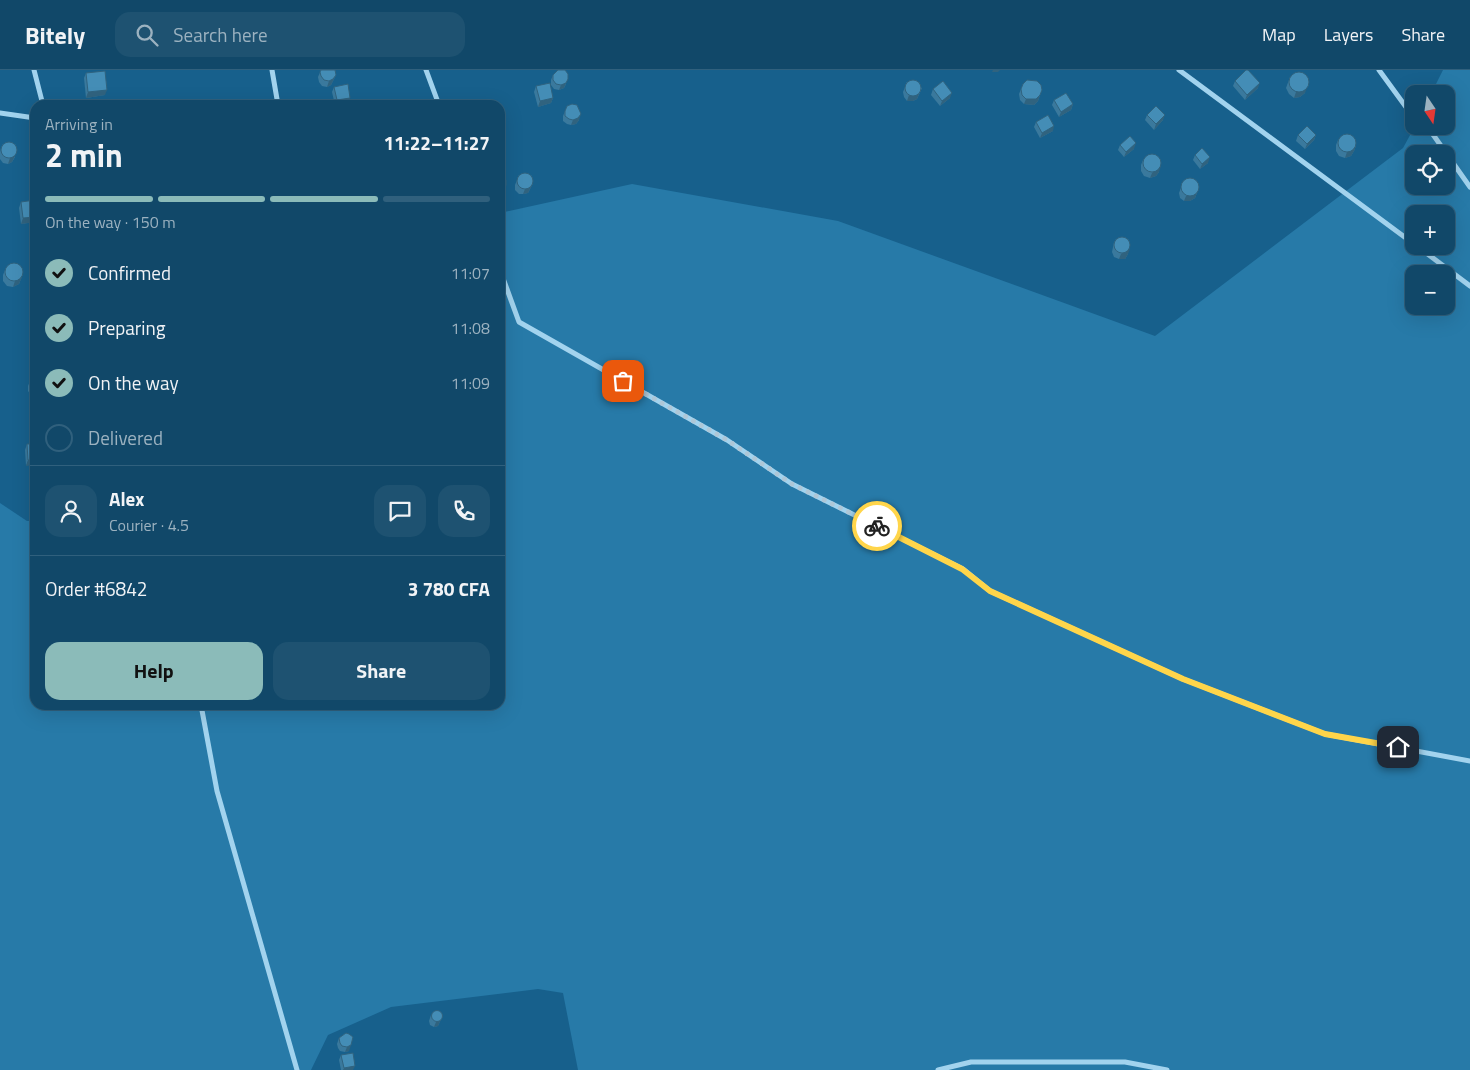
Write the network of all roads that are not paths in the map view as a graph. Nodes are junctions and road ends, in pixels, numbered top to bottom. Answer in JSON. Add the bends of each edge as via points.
{"nodes":[{"id":1,"x":34,"y":70,"type":"edge"},
{"id":2,"x":272,"y":70,"type":"edge"},
{"id":3,"x":426,"y":70,"type":"edge"},
{"id":4,"x":1179,"y":70,"type":"edge"},
{"id":5,"x":1379,"y":70,"type":"edge"},
{"id":6,"x":42,"y":100,"type":"edge"},
{"id":7,"x":277,"y":100,"type":"edge"},
{"id":8,"x":437,"y":100,"type":"edge"},
{"id":9,"x":1405,"y":106,"type":"edge"},
{"id":10,"x":0,"y":113,"type":"edge"},
{"id":11,"x":30,"y":117,"type":"edge"},
{"id":12,"x":1433,"y":135,"type":"edge"},
{"id":13,"x":1470,"y":187,"type":"edge"},
{"id":14,"x":1405,"y":237,"type":"edge"},
{"id":15,"x":1429,"y":255,"type":"edge"},
{"id":16,"x":505,"y":284,"type":"edge"},
{"id":17,"x":1470,"y":286,"type":"edge"},
{"id":18,"x":202,"y":710,"type":"edge"},
{"id":19,"x":1470,"y":761,"type":"edge"},
{"id":20,"x":297,"y":1070,"type":"edge"},
{"id":21,"x":938,"y":1070,"type":"edge"},
{"id":22,"x":1167,"y":1070,"type":"edge"}],
"edges":[{"from":1,"to":6,"type":"street"},
{"from":2,"to":7,"type":"street"},
{"from":3,"to":8,"type":"street"},
{"from":4,"to":14,"type":"street"},
{"from":5,"to":9,"type":"street"},
{"from":10,"to":11,"type":"street"},
{"from":12,"to":13,"type":"street"},
{"from":15,"to":17,"type":"street"},
{"from":16,"to":19,"type":"street","via":[[519,322],[727,440],[792,484],[962,569],[990,591],[1183,679],[1325,734]]},
{"from":18,"to":20,"type":"street","via":[[217,791]]},
{"from":21,"to":22,"type":"street","via":[[971,1062],[1124,1062]]}]}
